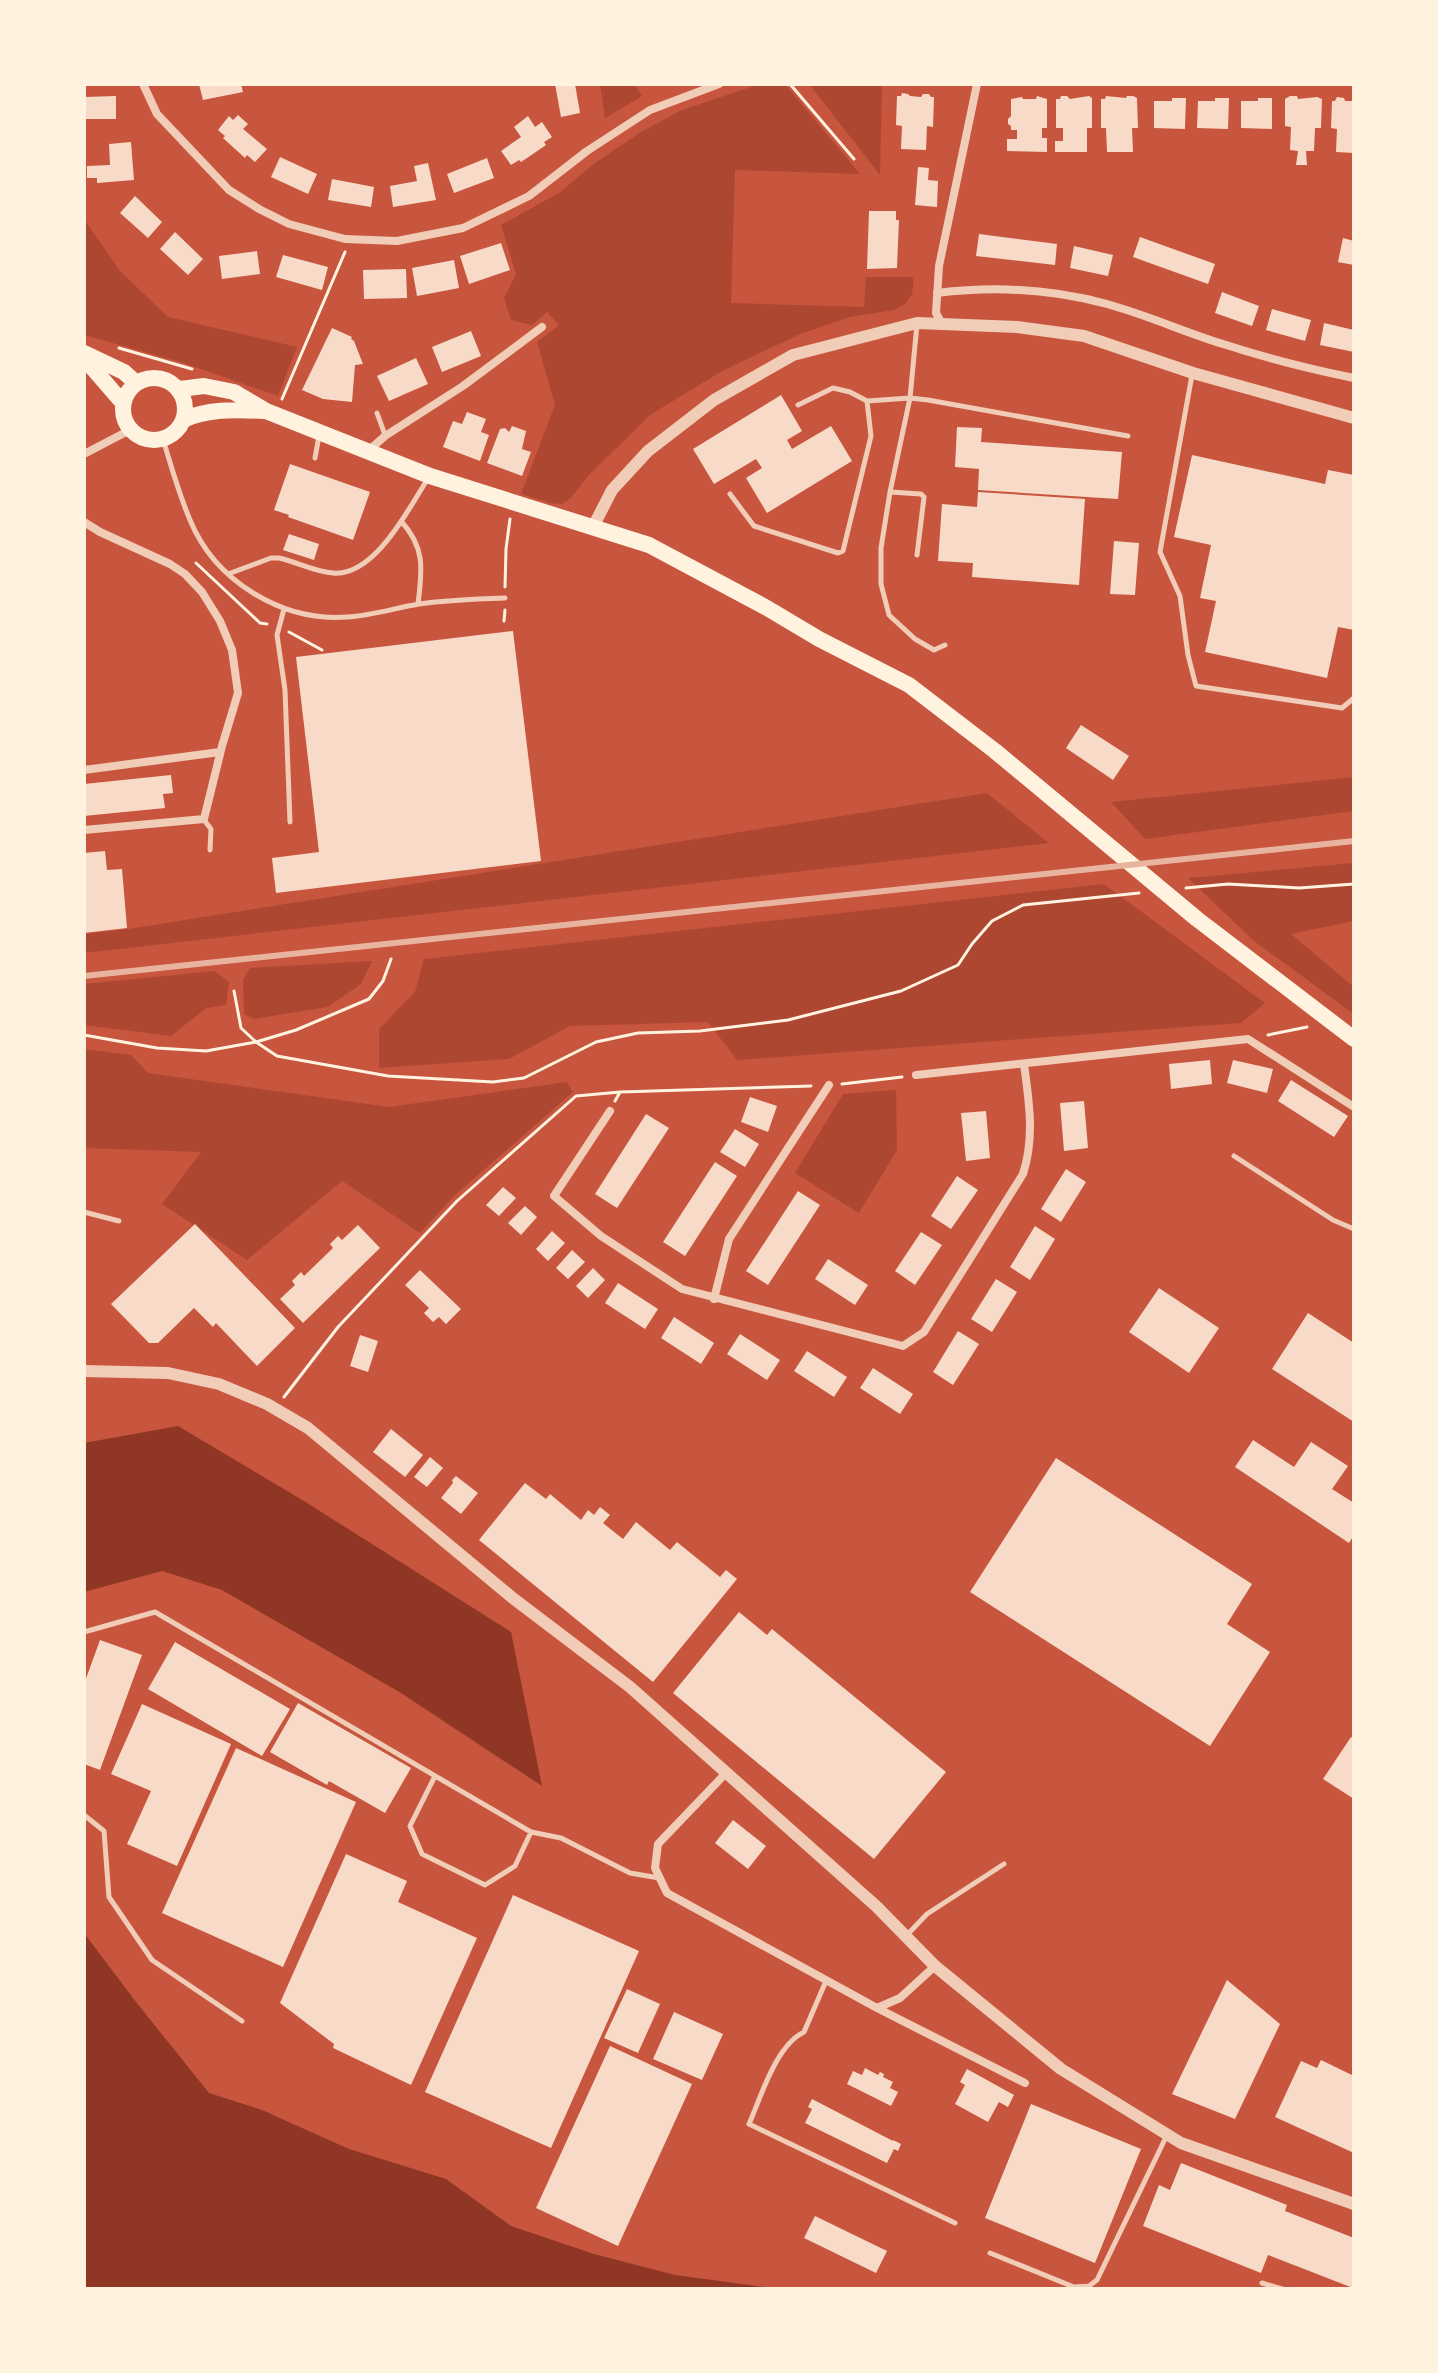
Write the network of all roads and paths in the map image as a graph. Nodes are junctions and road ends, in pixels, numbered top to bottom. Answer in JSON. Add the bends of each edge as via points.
{"nodes":[{"id":1,"x":143,"y":84,"type":"edge"},
{"id":2,"x":719,"y":84,"type":"edge"},
{"id":3,"x":790,"y":84,"type":"edge"},
{"id":4,"x":977,"y":84,"type":"edge"},
{"id":5,"x":854,"y":159,"type":"dead end"},
{"id":6,"x":345,"y":239,"type":"junction"},
{"id":7,"x":937,"y":293,"type":"junction"},
{"id":8,"x":941,"y":322,"type":"junction"},
{"id":9,"x":917,"y":323,"type":"junction"},
{"id":10,"x":542,"y":327,"type":"dead end"},
{"id":11,"x":84,"y":355,"type":"edge"},
{"id":12,"x":1193,"y":373,"type":"junction"},
{"id":13,"x":1354,"y":378,"type":"edge"},
{"id":14,"x":136,"y":383,"type":"junction"},
{"id":15,"x":180,"y":389,"type":"junction"},
{"id":16,"x":910,"y":398,"type":"junction"},
{"id":17,"x":867,"y":401,"type":"junction"},
{"id":18,"x":123,"y":403,"type":"junction"},
{"id":19,"x":798,"y":405,"type":"dead end"},
{"id":20,"x":271,"y":412,"type":"junction"},
{"id":21,"x":377,"y":413,"type":"dead end"},
{"id":22,"x":1354,"y":418,"type":"edge"},
{"id":23,"x":183,"y":420,"type":"junction"},
{"id":24,"x":130,"y":430,"type":"junction"},
{"id":25,"x":319,"y":431,"type":"junction"},
{"id":26,"x":385,"y":436,"type":"junction"},
{"id":27,"x":1128,"y":436,"type":"dead end"},
{"id":28,"x":163,"y":439,"type":"junction"},
{"id":29,"x":367,"y":452,"type":"junction"},
{"id":30,"x":84,"y":454,"type":"edge"},
{"id":31,"x":315,"y":458,"type":"dead end"},
{"id":32,"x":430,"y":476,"type":"junction"},
{"id":33,"x":890,"y":492,"type":"junction"},
{"id":34,"x":730,"y":494,"type":"dead end"},
{"id":35,"x":512,"y":503,"type":"junction"},
{"id":36,"x":401,"y":521,"type":"junction"},
{"id":37,"x":84,"y":522,"type":"edge"},
{"id":38,"x":592,"y":529,"type":"junction"},
{"id":39,"x":917,"y":555,"type":"dead end"},
{"id":40,"x":185,"y":574,"type":"junction"},
{"id":41,"x":228,"y":574,"type":"junction"},
{"id":42,"x":505,"y":598,"type":"junction"},
{"id":43,"x":418,"y":604,"type":"junction"},
{"id":44,"x":284,"y":609,"type":"junction"},
{"id":45,"x":504,"y":621,"type":"dead end"},
{"id":46,"x":278,"y":627,"type":"junction"},
{"id":47,"x":945,"y":645,"type":"dead end"},
{"id":48,"x":322,"y":650,"type":"dead end"},
{"id":49,"x":1354,"y":698,"type":"edge"},
{"id":50,"x":220,"y":752,"type":"junction"},
{"id":51,"x":84,"y":770,"type":"edge"},
{"id":52,"x":204,"y":819,"type":"junction"},
{"id":53,"x":290,"y":822,"type":"dead end"},
{"id":54,"x":84,"y":830,"type":"edge"},
{"id":55,"x":210,"y":850,"type":"dead end"},
{"id":56,"x":1354,"y":884,"type":"edge"},
{"id":57,"x":1184,"y":888,"type":"dead end"},
{"id":58,"x":1140,"y":893,"type":"dead end"},
{"id":59,"x":391,"y":959,"type":"dead end"},
{"id":60,"x":234,"y":991,"type":"dead end"},
{"id":61,"x":1330,"y":1023,"type":"junction"},
{"id":62,"x":84,"y":1035,"type":"edge"},
{"id":63,"x":1248,"y":1039,"type":"junction"},
{"id":64,"x":1354,"y":1039,"type":"edge"},
{"id":65,"x":256,"y":1042,"type":"junction"},
{"id":66,"x":1024,"y":1064,"type":"junction"},
{"id":67,"x":916,"y":1075,"type":"joint"},
{"id":68,"x":829,"y":1085,"type":"junction"},
{"id":69,"x":620,"y":1092,"type":"junction"},
{"id":70,"x":1354,"y":1107,"type":"edge"},
{"id":71,"x":610,"y":1111,"type":"joint"},
{"id":72,"x":1234,"y":1156,"type":"dead end"},
{"id":73,"x":84,"y":1212,"type":"edge"},
{"id":74,"x":119,"y":1221,"type":"dead end"},
{"id":75,"x":1354,"y":1229,"type":"edge"},
{"id":76,"x":714,"y":1299,"type":"junction"},
{"id":77,"x":84,"y":1371,"type":"edge"},
{"id":78,"x":275,"y":1409,"type":"junction"},
{"id":79,"x":84,"y":1632,"type":"edge"},
{"id":80,"x":727,"y":1772,"type":"junction"},
{"id":81,"x":435,"y":1776,"type":"junction"},
{"id":82,"x":84,"y":1815,"type":"edge"},
{"id":83,"x":531,"y":1832,"type":"junction"},
{"id":84,"x":1004,"y":1864,"type":"dead end"},
{"id":85,"x":660,"y":1878,"type":"junction"},
{"id":86,"x":906,"y":1936,"type":"junction"},
{"id":87,"x":935,"y":1966,"type":"junction"},
{"id":88,"x":827,"y":1980,"type":"junction"},
{"id":89,"x":877,"y":2008,"type":"junction"},
{"id":90,"x":242,"y":2021,"type":"dead end"},
{"id":91,"x":1025,"y":2083,"type":"dead end"},
{"id":92,"x":1167,"y":2134,"type":"junction"},
{"id":93,"x":1354,"y":2204,"type":"edge"},
{"id":94,"x":955,"y":2223,"type":"dead end"},
{"id":95,"x":990,"y":2253,"type":"dead end"},
{"id":96,"x":1262,"y":2283,"type":"dead end"},
{"id":97,"x":1282,"y":2289,"type":"edge"}],
"edges":[{"from":1,"to":6,"type":"street","via":[[157,114],[229,190],[289,224]]},
{"from":2,"to":6,"type":"street","via":[[650,110],[529,196],[463,228],[397,241]]},
{"from":3,"to":5,"type":"path"},
{"from":4,"to":7,"type":"street"},
{"from":6,"to":20,"type":"path","via":[[347,247]]},
{"from":7,"to":8,"type":"street"},
{"from":7,"to":13,"type":"street","via":[[1022,289],[1107,304],[1223,344]]},
{"from":8,"to":9,"type":"street"},
{"from":8,"to":12,"type":"street","via":[[1084,336]]},
{"from":9,"to":16,"type":"lane"},
{"from":9,"to":38,"type":"street","via":[[793,355],[714,400],[648,451],[612,490]]},
{"from":10,"to":26,"type":"street"},
{"from":11,"to":14,"type":"main road"},
{"from":11,"to":18,"type":"main road"},
{"from":12,"to":22,"type":"street"},
{"from":12,"to":49,"type":"lane","via":[[1160,552],[1180,596],[1196,686],[1342,708]]},
{"from":14,"to":15,"type":"main road","via":[[155,378]]},
{"from":14,"to":18,"type":"main road"},
{"from":15,"to":20,"type":"main road","via":[[204,386],[234,392]]},
{"from":15,"to":23,"type":"main road"},
{"from":16,"to":17,"type":"lane"},
{"from":16,"to":27,"type":"lane"},
{"from":16,"to":33,"type":"lane"},
{"from":17,"to":19,"type":"lane","via":[[833,388]]},
{"from":17,"to":34,"type":"lane","via":[[871,436],[843,551],[754,526]]},
{"from":18,"to":24,"type":"main road"},
{"from":20,"to":23,"type":"main road","via":[[225,410]]},
{"from":20,"to":25,"type":"main road"},
{"from":21,"to":26,"type":"lane"},
{"from":23,"to":28,"type":"main road"},
{"from":24,"to":28,"type":"main road","via":[[143,438]]},
{"from":24,"to":30,"type":"street"},
{"from":25,"to":29,"type":"main road"},
{"from":25,"to":31,"type":"lane"},
{"from":26,"to":29,"type":"street"},
{"from":28,"to":41,"type":"lane","via":[[190,522]]},
{"from":29,"to":32,"type":"main road"},
{"from":32,"to":35,"type":"main road"},
{"from":32,"to":36,"type":"lane"},
{"from":33,"to":39,"type":"lane","via":[[924,497]]},
{"from":33,"to":47,"type":"lane","via":[[881,548],[881,584],[889,615],[934,650]]},
{"from":35,"to":38,"type":"main road"},
{"from":35,"to":42,"type":"path"},
{"from":36,"to":41,"type":"lane","via":[[370,560],[350,573],[332,574],[271,558]]},
{"from":36,"to":43,"type":"lane","via":[[419,548]]},
{"from":37,"to":40,"type":"street"},
{"from":38,"to":61,"type":"main road","via":[[649,545],[909,685]]},
{"from":40,"to":46,"type":"path","via":[[196,562],[260,623]]},
{"from":40,"to":50,"type":"street","via":[[220,621],[232,650],[238,693]]},
{"from":41,"to":44,"type":"lane"},
{"from":42,"to":43,"type":"lane"},
{"from":42,"to":45,"type":"path"},
{"from":43,"to":44,"type":"lane","via":[[347,617]]},
{"from":44,"to":46,"type":"lane"},
{"from":46,"to":48,"type":"path"},
{"from":46,"to":53,"type":"lane"},
{"from":50,"to":51,"type":"street"},
{"from":50,"to":52,"type":"street"},
{"from":52,"to":54,"type":"street"},
{"from":52,"to":55,"type":"lane","via":[[211,829]]},
{"from":56,"to":57,"type":"path"},
{"from":58,"to":65,"type":"path","via":[[1023,905],[992,921],[958,965],[901,991],[788,1020],[638,1033],[596,1042],[524,1078],[493,1082],[388,1076],[277,1056]]},
{"from":59,"to":65,"type":"path","via":[[369,999]]},
{"from":60,"to":65,"type":"path","via":[[241,1028]]},
{"from":61,"to":63,"type":"path"},
{"from":61,"to":64,"type":"main road"},
{"from":62,"to":65,"type":"path","via":[[206,1051]]},
{"from":63,"to":66,"type":"street"},
{"from":63,"to":70,"type":"street"},
{"from":66,"to":67,"type":"street"},
{"from":66,"to":76,"type":"street","via":[[1032,1123],[1023,1174],[924,1332],[903,1346]]},
{"from":67,"to":68,"type":"path"},
{"from":68,"to":69,"type":"path"},
{"from":68,"to":76,"type":"street","via":[[729,1239]]},
{"from":69,"to":71,"type":"path"},
{"from":69,"to":78,"type":"path","via":[[576,1096],[457,1201],[338,1327]]},
{"from":71,"to":76,"type":"street","via":[[554,1196],[601,1236],[682,1289]]},
{"from":72,"to":75,"type":"lane"},
{"from":73,"to":74,"type":"lane"},
{"from":77,"to":78,"type":"street","via":[[168,1373],[219,1384]]},
{"from":78,"to":80,"type":"street","via":[[308,1428],[514,1599],[630,1687]]},
{"from":79,"to":81,"type":"lane","via":[[155,1612]]},
{"from":80,"to":85,"type":"street","via":[[658,1844],[655,1868]]},
{"from":80,"to":86,"type":"street"},
{"from":81,"to":83,"type":"lane"},
{"from":81,"to":83,"type":"lane","via":[[410,1826],[422,1854],[485,1885],[515,1866]]},
{"from":82,"to":90,"type":"lane","via":[[104,1831],[109,1897],[152,1960]]},
{"from":83,"to":85,"type":"lane","via":[[561,1838],[630,1873]]},
{"from":84,"to":86,"type":"lane","via":[[927,1914]]},
{"from":85,"to":88,"type":"street","via":[[667,1893]]},
{"from":86,"to":87,"type":"street"},
{"from":87,"to":89,"type":"street","via":[[900,1998]]},
{"from":87,"to":92,"type":"street","via":[[1061,2069]]},
{"from":88,"to":89,"type":"street"},
{"from":88,"to":94,"type":"lane","via":[[804,2032],[785,2046],[749,2124]]},
{"from":89,"to":91,"type":"street"},
{"from":92,"to":93,"type":"street"},
{"from":92,"to":95,"type":"lane","via":[[1097,2280],[1089,2286],[1074,2287]]},
{"from":96,"to":97,"type":"lane"}]}
